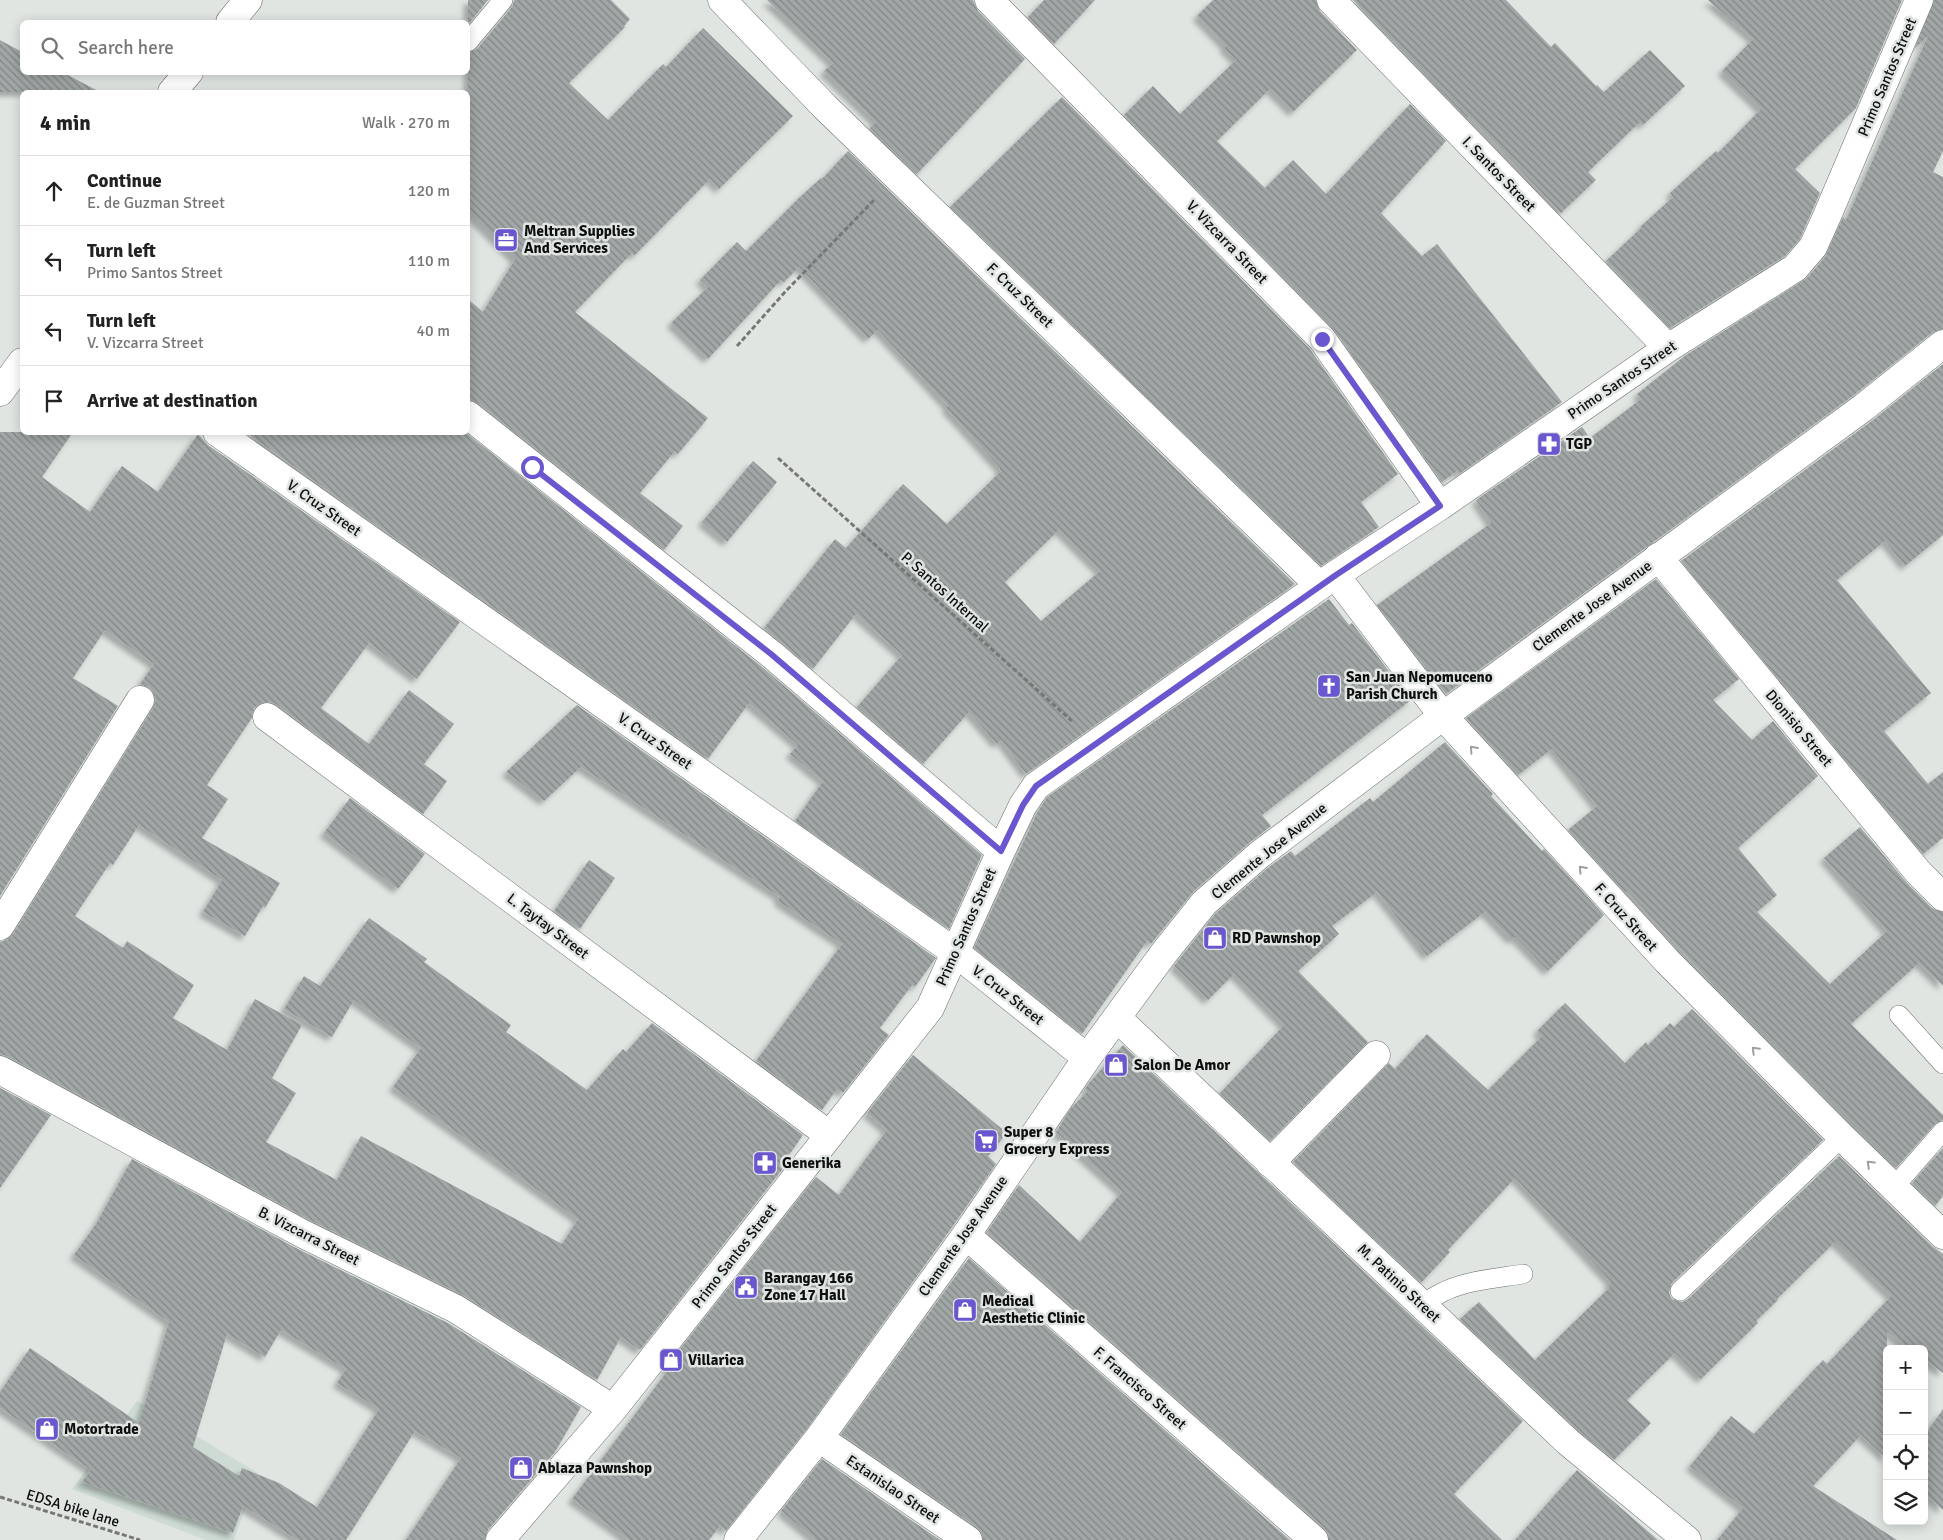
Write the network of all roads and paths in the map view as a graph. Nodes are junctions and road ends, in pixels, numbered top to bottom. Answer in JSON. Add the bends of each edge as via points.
{"nodes":[{"id":1,"x":248,"y":0,"type":"edge"},
{"id":2,"x":504,"y":0,"type":"edge"},
{"id":3,"x":722,"y":0,"type":"edge"},
{"id":4,"x":989,"y":0,"type":"edge"},
{"id":5,"x":1331,"y":0,"type":"edge"},
{"id":6,"x":1920,"y":0,"type":"edge"},
{"id":7,"x":232,"y":20,"type":"edge"},
{"id":8,"x":470,"y":40,"type":"edge"},
{"id":9,"x":186,"y":75,"type":"edge"},
{"id":10,"x":174,"y":90,"type":"edge"},
{"id":11,"x":897,"y":176,"type":"junction"},
{"id":12,"x":1943,"y":344,"type":"edge"},
{"id":13,"x":737,"y":346,"type":"dead end"},
{"id":14,"x":1668,"y":348,"type":"junction"},
{"id":15,"x":20,"y":365,"type":"edge"},
{"id":16,"x":0,"y":392,"type":"edge"},
{"id":17,"x":470,"y":417,"type":"edge"},
{"id":18,"x":221,"y":435,"type":"edge"},
{"id":19,"x":778,"y":458,"type":"dead end"},
{"id":20,"x":1440,"y":506,"type":"junction"},
{"id":21,"x":1658,"y":557,"type":"junction"},
{"id":22,"x":1328,"y":581,"type":"junction"},
{"id":23,"x":140,"y":700,"type":"dead end"},
{"id":24,"x":1443,"y":716,"type":"junction"},
{"id":25,"x":267,"y":717,"type":"dead end"},
{"id":26,"x":1097,"y":743,"type":"junction"},
{"id":27,"x":1001,"y":851,"type":"junction"},
{"id":28,"x":1943,"y":897,"type":"edge"},
{"id":29,"x":0,"y":926,"type":"edge"},
{"id":30,"x":956,"y":954,"type":"junction"},
{"id":31,"x":1899,"y":1015,"type":"dead end"},
{"id":32,"x":1117,"y":1018,"type":"junction"},
{"id":33,"x":1376,"y":1055,"type":"dead end"},
{"id":34,"x":1087,"y":1058,"type":"junction"},
{"id":35,"x":1943,"y":1064,"type":"edge"},
{"id":36,"x":0,"y":1070,"type":"edge"},
{"id":37,"x":1943,"y":1131,"type":"edge"},
{"id":38,"x":829,"y":1135,"type":"junction"},
{"id":39,"x":1842,"y":1137,"type":"junction"},
{"id":40,"x":1270,"y":1163,"type":"junction"},
{"id":41,"x":1894,"y":1187,"type":"junction"},
{"id":42,"x":966,"y":1235,"type":"junction"},
{"id":43,"x":1943,"y":1235,"type":"edge"},
{"id":44,"x":1523,"y":1274,"type":"dead end"},
{"id":45,"x":1680,"y":1291,"type":"dead end"},
{"id":46,"x":1421,"y":1304,"type":"junction"},
{"id":47,"x":613,"y":1409,"type":"junction"},
{"id":48,"x":819,"y":1438,"type":"junction"},
{"id":49,"x":0,"y":1497,"type":"edge"},
{"id":50,"x":140,"y":1540,"type":"edge"},
{"id":51,"x":500,"y":1540,"type":"edge"},
{"id":52,"x":738,"y":1540,"type":"edge"},
{"id":53,"x":968,"y":1540,"type":"edge"},
{"id":54,"x":1314,"y":1540,"type":"edge"},
{"id":55,"x":1687,"y":1540,"type":"edge"}],
"edges":[{"from":1,"to":7,"type":"street"},
{"from":2,"to":8,"type":"lane"},
{"from":3,"to":11,"type":"street","name":"F. Cruz Street"},
{"from":4,"to":20,"type":"street","name":"V. Vizcarra Street","via":[[1322,339]]},
{"from":5,"to":14,"type":"street","name":"I. Santos Street"},
{"from":6,"to":14,"type":"street","name":"Primo Santos Street","via":[[1813,247],[1795,268]]},
{"from":9,"to":10,"type":"street"},
{"from":11,"to":13,"type":"path"},
{"from":11,"to":22,"type":"street","name":"F. Cruz Street"},
{"from":12,"to":21,"type":"street","name":"Clemente Jose Avenue","via":[[1864,407]]},
{"from":14,"to":20,"type":"street","name":"Primo Santos Street"},
{"from":15,"to":16,"type":"street"},
{"from":17,"to":27,"type":"street","via":[[771,654]]},
{"from":18,"to":30,"type":"street","name":"V. Cruz Street"},
{"from":19,"to":26,"type":"path","name":"P. Santos Internal"},
{"from":20,"to":22,"type":"street","name":"Primo Santos Street"},
{"from":21,"to":24,"type":"street","name":"Clemente Jose Avenue"},
{"from":21,"to":28,"type":"street","name":"Dionisio Street","via":[[1918,872]]},
{"from":22,"to":24,"type":"street","name":"F. Cruz Street"},
{"from":22,"to":26,"type":"street","name":"Primo Santos Street"},
{"from":23,"to":29,"type":"street"},
{"from":24,"to":32,"type":"street","name":"Clemente Jose Avenue","via":[[1260,855],[1204,903]]},
{"from":39,"to":24,"type":"street","name":"F. Cruz Street","one_way":true,"via":[[1667,962]]},
{"from":25,"to":38,"type":"street","name":"L. Taytay Street"},
{"from":26,"to":27,"type":"street","name":"Primo Santos Street","via":[[1036,786]]},
{"from":27,"to":30,"type":"street","name":"Primo Santos Street"},
{"from":30,"to":34,"type":"street","name":"V. Cruz Street"},
{"from":30,"to":38,"type":"street","name":"Primo Santos Street","via":[[930,1008]]},
{"from":31,"to":35,"type":"lane"},
{"from":32,"to":34,"type":"street","name":"Clemente Jose Avenue"},
{"from":32,"to":40,"type":"street","name":"M. Patinio Street"},
{"from":33,"to":40,"type":"street"},
{"from":34,"to":42,"type":"street","name":"Clemente Jose Avenue"},
{"from":36,"to":47,"type":"street","name":"B. Vizcarra Street","via":[[303,1234],[456,1309]]},
{"from":37,"to":41,"type":"lane"},
{"from":38,"to":47,"type":"street","name":"Primo Santos Street"},
{"from":41,"to":39,"type":"street","name":"F. Cruz Street","one_way":true},
{"from":39,"to":45,"type":"lane"},
{"from":40,"to":46,"type":"street","name":"M. Patinio Street"},
{"from":41,"to":43,"type":"street","name":"F. Cruz Street"},
{"from":42,"to":48,"type":"street","name":"Clemente Jose Avenue"},
{"from":42,"to":54,"type":"street","name":"F. Francisco Street"},
{"from":44,"to":46,"type":"lane","via":[[1454,1288]]},
{"from":46,"to":55,"type":"street","name":"M. Patinio Street","via":[[1568,1442]]},
{"from":47,"to":51,"type":"street","name":"Primo Santos Street"},
{"from":48,"to":52,"type":"street","name":"Clemente Jose Avenue"},
{"from":48,"to":53,"type":"street","name":"Estanislao Street"},
{"from":49,"to":50,"type":"path","name":"EDSA bike lane"}]}
